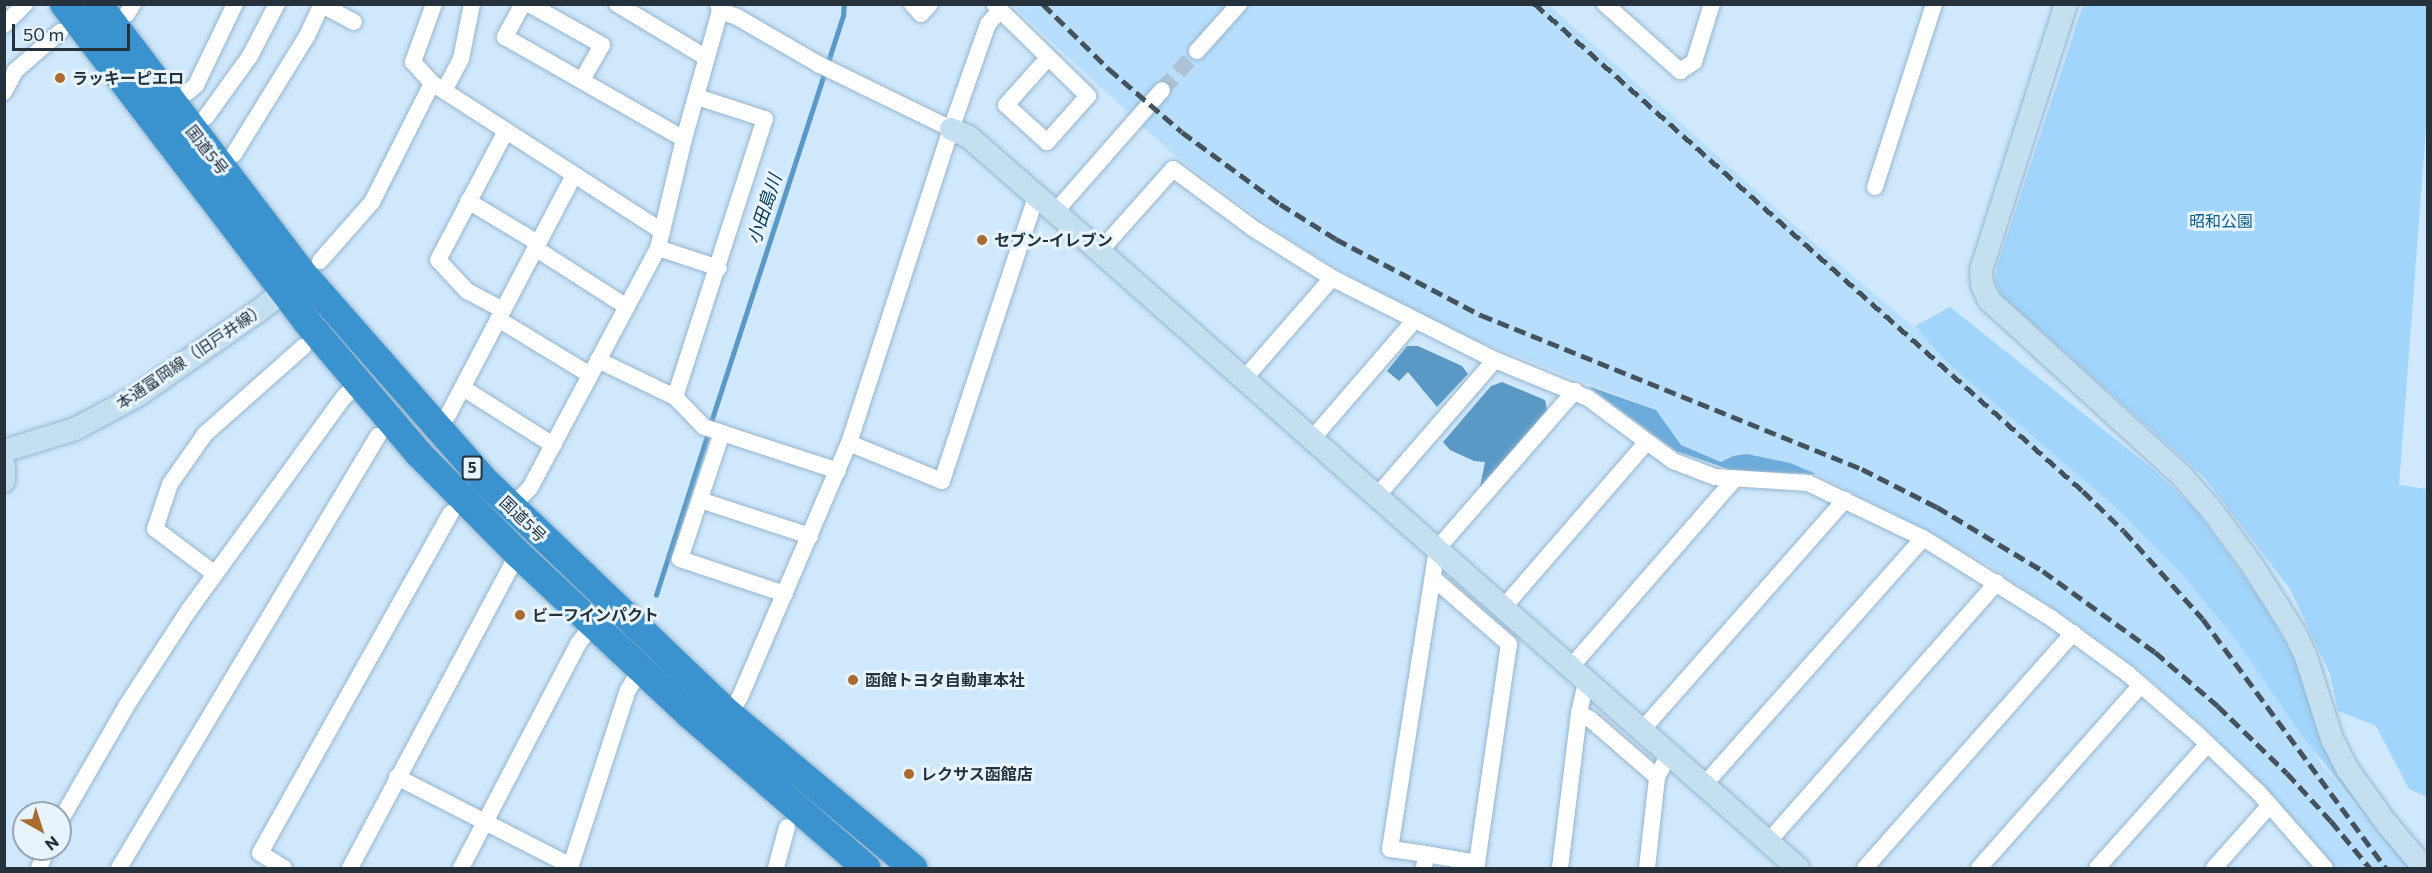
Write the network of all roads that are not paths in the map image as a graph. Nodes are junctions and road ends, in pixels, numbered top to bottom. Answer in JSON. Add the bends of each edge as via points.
{"nodes":[{"id":1,"x":25,"y":4,"type":"edge"},
{"id":2,"x":64,"y":4,"type":"edge"},
{"id":3,"x":98,"y":4,"type":"edge"},
{"id":4,"x":235,"y":4,"type":"edge"},
{"id":5,"x":278,"y":4,"type":"edge"},
{"id":6,"x":434,"y":4,"type":"edge"},
{"id":7,"x":472,"y":4,"type":"edge"},
{"id":8,"x":523,"y":4,"type":"edge"},
{"id":9,"x":529,"y":4,"type":"edge"},
{"id":10,"x":617,"y":4,"type":"edge"},
{"id":11,"x":912,"y":4,"type":"edge"},
{"id":12,"x":930,"y":4,"type":"edge"},
{"id":13,"x":1239,"y":4,"type":"edge"},
{"id":14,"x":1605,"y":4,"type":"edge"},
{"id":15,"x":1712,"y":4,"type":"edge"},
{"id":16,"x":1934,"y":4,"type":"edge"},
{"id":17,"x":2066,"y":4,"type":"edge"},
{"id":18,"x":322,"y":5,"type":"edge"},
{"id":19,"x":997,"y":7,"type":"edge"},
{"id":20,"x":719,"y":8,"type":"edge"},
{"id":21,"x":1624,"y":12,"type":"edge"},
{"id":22,"x":354,"y":21,"type":"dead end"},
{"id":23,"x":4,"y":25,"type":"edge"},
{"id":24,"x":60,"y":32,"type":"dead end"},
{"id":25,"x":1197,"y":51,"type":"tunnel mouth"},
{"id":26,"x":707,"y":58,"type":"junction"},
{"id":27,"x":1048,"y":58,"type":"junction"},
{"id":28,"x":582,"y":80,"type":"junction"},
{"id":29,"x":439,"y":86,"type":"junction"},
{"id":30,"x":1162,"y":90,"type":"tunnel mouth"},
{"id":31,"x":4,"y":92,"type":"edge"},
{"id":32,"x":188,"y":92,"type":"dead end"},
{"id":33,"x":697,"y":97,"type":"junction"},
{"id":34,"x":206,"y":117,"type":"dead end"},
{"id":35,"x":951,"y":129,"type":"junction"},
{"id":36,"x":506,"y":131,"type":"junction"},
{"id":37,"x":684,"y":139,"type":"junction"},
{"id":38,"x":234,"y":154,"type":"dead end"},
{"id":39,"x":574,"y":175,"type":"junction"},
{"id":40,"x":1875,"y":187,"type":"dead end"},
{"id":41,"x":1036,"y":196,"type":"junction"},
{"id":42,"x":468,"y":201,"type":"junction"},
{"id":43,"x":1055,"y":212,"type":"junction"},
{"id":44,"x":662,"y":231,"type":"junction"},
{"id":45,"x":536,"y":245,"type":"junction"},
{"id":46,"x":658,"y":248,"type":"junction"},
{"id":47,"x":1099,"y":252,"type":"junction"},
{"id":48,"x":719,"y":268,"type":"junction"},
{"id":49,"x":303,"y":276,"type":"junction"},
{"id":50,"x":1332,"y":278,"type":"junction"},
{"id":51,"x":627,"y":308,"type":"junction"},
{"id":52,"x":500,"y":314,"type":"junction"},
{"id":53,"x":1414,"y":321,"type":"junction"},
{"id":54,"x":303,"y":347,"type":"dead end"},
{"id":55,"x":598,"y":360,"type":"junction"},
{"id":56,"x":1495,"y":360,"type":"junction"},
{"id":57,"x":590,"y":375,"type":"junction"},
{"id":58,"x":1244,"y":379,"type":"junction"},
{"id":59,"x":358,"y":383,"type":"junction"},
{"id":60,"x":463,"y":388,"type":"junction"},
{"id":61,"x":1575,"y":391,"type":"junction"},
{"id":62,"x":675,"y":397,"type":"junction"},
{"id":63,"x":448,"y":415,"type":"dead end"},
{"id":64,"x":722,"y":433,"type":"junction"},
{"id":65,"x":378,"y":436,"type":"dead end"},
{"id":66,"x":1312,"y":439,"type":"junction"},
{"id":67,"x":1647,"y":442,"type":"junction"},
{"id":68,"x":849,"y":443,"type":"junction"},
{"id":69,"x":553,"y":445,"type":"junction"},
{"id":70,"x":4,"y":451,"type":"edge"},
{"id":71,"x":4,"y":466,"type":"edge"},
{"id":72,"x":838,"y":471,"type":"junction"},
{"id":73,"x":1735,"y":478,"type":"junction"},
{"id":74,"x":4,"y":481,"type":"edge"},
{"id":75,"x":1377,"y":496,"type":"junction"},
{"id":76,"x":700,"y":500,"type":"junction"},
{"id":77,"x":1845,"y":500,"type":"junction"},
{"id":78,"x":510,"y":508,"type":"junction"},
{"id":79,"x":451,"y":513,"type":"dead end"},
{"id":80,"x":810,"y":536,"type":"junction"},
{"id":81,"x":1923,"y":538,"type":"junction"},
{"id":82,"x":1437,"y":549,"type":"junction"},
{"id":83,"x":518,"y":554,"type":"junction"},
{"id":84,"x":215,"y":574,"type":"junction"},
{"id":85,"x":1433,"y":578,"type":"junction"},
{"id":86,"x":1997,"y":582,"type":"junction"},
{"id":87,"x":785,"y":594,"type":"junction"},
{"id":88,"x":1509,"y":614,"type":"junction"},
{"id":89,"x":593,"y":624,"type":"junction"},
{"id":90,"x":2073,"y":633,"type":"junction"},
{"id":91,"x":1509,"y":644,"type":"junction"},
{"id":92,"x":649,"y":657,"type":"junction"},
{"id":93,"x":1578,"y":675,"type":"junction"},
{"id":94,"x":2141,"y":685,"type":"junction"},
{"id":95,"x":1579,"y":713,"type":"junction"},
{"id":96,"x":722,"y":725,"type":"junction"},
{"id":97,"x":1642,"y":730,"type":"junction"},
{"id":98,"x":2208,"y":744,"type":"junction"},
{"id":99,"x":1669,"y":754,"type":"junction"},
{"id":100,"x":397,"y":777,"type":"junction"},
{"id":101,"x":1657,"y":777,"type":"junction"},
{"id":102,"x":1704,"y":785,"type":"junction"},
{"id":103,"x":72,"y":801,"type":"edge"},
{"id":104,"x":2270,"y":805,"type":"junction"},
{"id":105,"x":484,"y":823,"type":"junction"},
{"id":106,"x":787,"y":827,"type":"dead end"},
{"id":107,"x":1768,"y":842,"type":"junction"},
{"id":108,"x":1425,"y":861,"type":"edge"},
{"id":109,"x":571,"y":867,"type":"edge"},
{"id":110,"x":119,"y":868,"type":"edge"},
{"id":111,"x":284,"y":868,"type":"edge"},
{"id":112,"x":350,"y":868,"type":"edge"},
{"id":113,"x":461,"y":868,"type":"edge"},
{"id":114,"x":776,"y":868,"type":"edge"},
{"id":115,"x":866,"y":868,"type":"edge"},
{"id":116,"x":913,"y":868,"type":"edge"},
{"id":117,"x":1560,"y":868,"type":"edge"},
{"id":118,"x":1647,"y":868,"type":"edge"},
{"id":119,"x":1798,"y":868,"type":"edge"},
{"id":120,"x":1865,"y":868,"type":"edge"},
{"id":121,"x":1979,"y":868,"type":"edge"},
{"id":122,"x":2097,"y":868,"type":"edge"},
{"id":123,"x":2214,"y":868,"type":"edge"},
{"id":124,"x":2325,"y":868,"type":"edge"},
{"id":125,"x":2424,"y":868,"type":"edge"}],
"edges":[{"from":1,"to":23,"type":"street"},
{"from":2,"to":49,"type":"highway","name":"国道5号","number":"5"},
{"from":3,"to":49,"type":"highway","name":"国道5号","number":"5"},
{"from":4,"to":32,"type":"street","via":[[196,85]]},
{"from":5,"to":34,"type":"street","via":[[250,56]]},
{"from":6,"to":29,"type":"street","via":[[413,62]]},
{"from":7,"to":29,"type":"street","via":[[461,59]]},
{"from":8,"to":28,"type":"street","via":[[505,37]]},
{"from":9,"to":28,"type":"street","via":[[602,45]]},
{"from":10,"to":26,"type":"street"},
{"from":11,"to":12,"type":"street","via":[[921,14]]},
{"from":13,"to":25,"type":"street"},
{"from":14,"to":21,"type":"street"},
{"from":15,"to":21,"type":"street","via":[[1694,62],[1680,71]]},
{"from":16,"to":40,"type":"street"},
{"from":17,"to":125,"type":"street","via":[[1981,270],[1982,285],[1989,300],[2182,476],[2214,513],[2295,633],[2332,739],[2348,770]]},
{"from":18,"to":22,"type":"street"},
{"from":18,"to":38,"type":"street"},
{"from":19,"to":27,"type":"street"},
{"from":19,"to":35,"type":"street"},
{"from":20,"to":26,"type":"street"},
{"from":20,"to":35,"type":"street","via":[[824,67]]},
{"from":24,"to":31,"type":"street","via":[[15,72]]},
{"from":26,"to":33,"type":"street"},
{"from":27,"to":27,"type":"street","via":[[1088,96],[1047,142],[1006,105]]},
{"from":28,"to":37,"type":"street"},
{"from":29,"to":36,"type":"street"},
{"from":29,"to":49,"type":"street","via":[[372,202]]},
{"from":30,"to":43,"type":"street"},
{"from":33,"to":37,"type":"street"},
{"from":33,"to":48,"type":"street","via":[[765,118]]},
{"from":35,"to":41,"type":"street","via":[[969,137]]},
{"from":35,"to":68,"type":"street"},
{"from":36,"to":39,"type":"street"},
{"from":36,"to":42,"type":"street"},
{"from":37,"to":44,"type":"street"},
{"from":39,"to":44,"type":"street"},
{"from":39,"to":45,"type":"street"},
{"from":41,"to":43,"type":"street"},
{"from":41,"to":68,"type":"street","via":[[942,481]]},
{"from":42,"to":45,"type":"street"},
{"from":42,"to":52,"type":"street","via":[[438,260],[467,291]]},
{"from":43,"to":47,"type":"street"},
{"from":44,"to":46,"type":"street"},
{"from":45,"to":51,"type":"street"},
{"from":45,"to":52,"type":"street"},
{"from":46,"to":48,"type":"street"},
{"from":46,"to":51,"type":"street"},
{"from":47,"to":50,"type":"street","via":[[1173,169],[1254,229]]},
{"from":47,"to":58,"type":"street"},
{"from":48,"to":62,"type":"street"},
{"from":49,"to":59,"type":"highway","name":"国道5号","number":"5"},
{"from":49,"to":70,"type":"street","name":"本通富岡線（旧戸井線）","via":[[137,396],[75,429]]},
{"from":49,"to":78,"type":"highway","name":"国道5号","number":"5"},
{"from":50,"to":53,"type":"street"},
{"from":50,"to":58,"type":"street"},
{"from":51,"to":55,"type":"street"},
{"from":52,"to":57,"type":"street"},
{"from":52,"to":60,"type":"street"},
{"from":53,"to":56,"type":"street"},
{"from":53,"to":66,"type":"street"},
{"from":54,"to":84,"type":"street","via":[[205,434],[170,484],[155,529]]},
{"from":55,"to":57,"type":"street"},
{"from":55,"to":62,"type":"street"},
{"from":56,"to":61,"type":"street"},
{"from":56,"to":75,"type":"street"},
{"from":57,"to":69,"type":"street"},
{"from":58,"to":66,"type":"street"},
{"from":59,"to":83,"type":"highway","name":"国道5号","number":"5","via":[[418,453]]},
{"from":59,"to":84,"type":"street"},
{"from":60,"to":63,"type":"street"},
{"from":60,"to":69,"type":"street"},
{"from":61,"to":67,"type":"street"},
{"from":61,"to":82,"type":"street"},
{"from":62,"to":64,"type":"street","via":[[704,427]]},
{"from":64,"to":72,"type":"street"},
{"from":64,"to":76,"type":"street"},
{"from":65,"to":110,"type":"street"},
{"from":66,"to":75,"type":"street"},
{"from":67,"to":73,"type":"street","via":[[1673,461],[1715,477]]},
{"from":67,"to":88,"type":"street"},
{"from":68,"to":72,"type":"street"},
{"from":69,"to":78,"type":"street","via":[[530,488]]},
{"from":71,"to":74,"type":"street"},
{"from":72,"to":80,"type":"street"},
{"from":73,"to":77,"type":"street","via":[[1808,483]]},
{"from":73,"to":93,"type":"street"},
{"from":75,"to":82,"type":"street"},
{"from":76,"to":80,"type":"street"},
{"from":76,"to":87,"type":"street","via":[[680,559]]},
{"from":77,"to":81,"type":"street"},
{"from":77,"to":97,"type":"street"},
{"from":78,"to":92,"type":"highway","name":"国道5号","number":"5"},
{"from":79,"to":111,"type":"street","via":[[260,853]]},
{"from":80,"to":87,"type":"street"},
{"from":81,"to":86,"type":"street"},
{"from":81,"to":102,"type":"street"},
{"from":82,"to":85,"type":"street"},
{"from":82,"to":88,"type":"street"},
{"from":83,"to":89,"type":"highway","name":"国道5号","number":"5"},
{"from":83,"to":100,"type":"street"},
{"from":84,"to":103,"type":"street","via":[[127,705]]},
{"from":85,"to":91,"type":"street"},
{"from":85,"to":108,"type":"street","via":[[1390,849]]},
{"from":86,"to":90,"type":"street"},
{"from":86,"to":107,"type":"street"},
{"from":87,"to":96,"type":"street","via":[[740,697]]},
{"from":88,"to":91,"type":"street"},
{"from":88,"to":93,"type":"street"},
{"from":89,"to":92,"type":"highway","name":"国道5号","number":"5"},
{"from":89,"to":105,"type":"street","via":[[578,644]]},
{"from":90,"to":94,"type":"street"},
{"from":90,"to":120,"type":"street"},
{"from":91,"to":108,"type":"street","via":[[1477,863]]},
{"from":92,"to":96,"type":"highway","name":"国道5号","number":"5"},
{"from":92,"to":109,"type":"street","via":[[628,690]]},
{"from":93,"to":95,"type":"street"},
{"from":93,"to":97,"type":"street"},
{"from":94,"to":98,"type":"street"},
{"from":94,"to":121,"type":"street"},
{"from":95,"to":101,"type":"street"},
{"from":95,"to":117,"type":"street"},
{"from":96,"to":115,"type":"highway","name":"国道5号","number":"5"},
{"from":96,"to":116,"type":"highway","name":"国道5号","number":"5"},
{"from":97,"to":99,"type":"street"},
{"from":98,"to":104,"type":"street"},
{"from":98,"to":122,"type":"street"},
{"from":99,"to":101,"type":"street"},
{"from":99,"to":102,"type":"street"},
{"from":100,"to":105,"type":"street"},
{"from":100,"to":112,"type":"street"},
{"from":101,"to":118,"type":"street"},
{"from":102,"to":107,"type":"street"},
{"from":104,"to":123,"type":"street"},
{"from":104,"to":124,"type":"street"},
{"from":105,"to":109,"type":"street"},
{"from":105,"to":113,"type":"street"},
{"from":106,"to":114,"type":"street"},
{"from":107,"to":119,"type":"street"}]}
